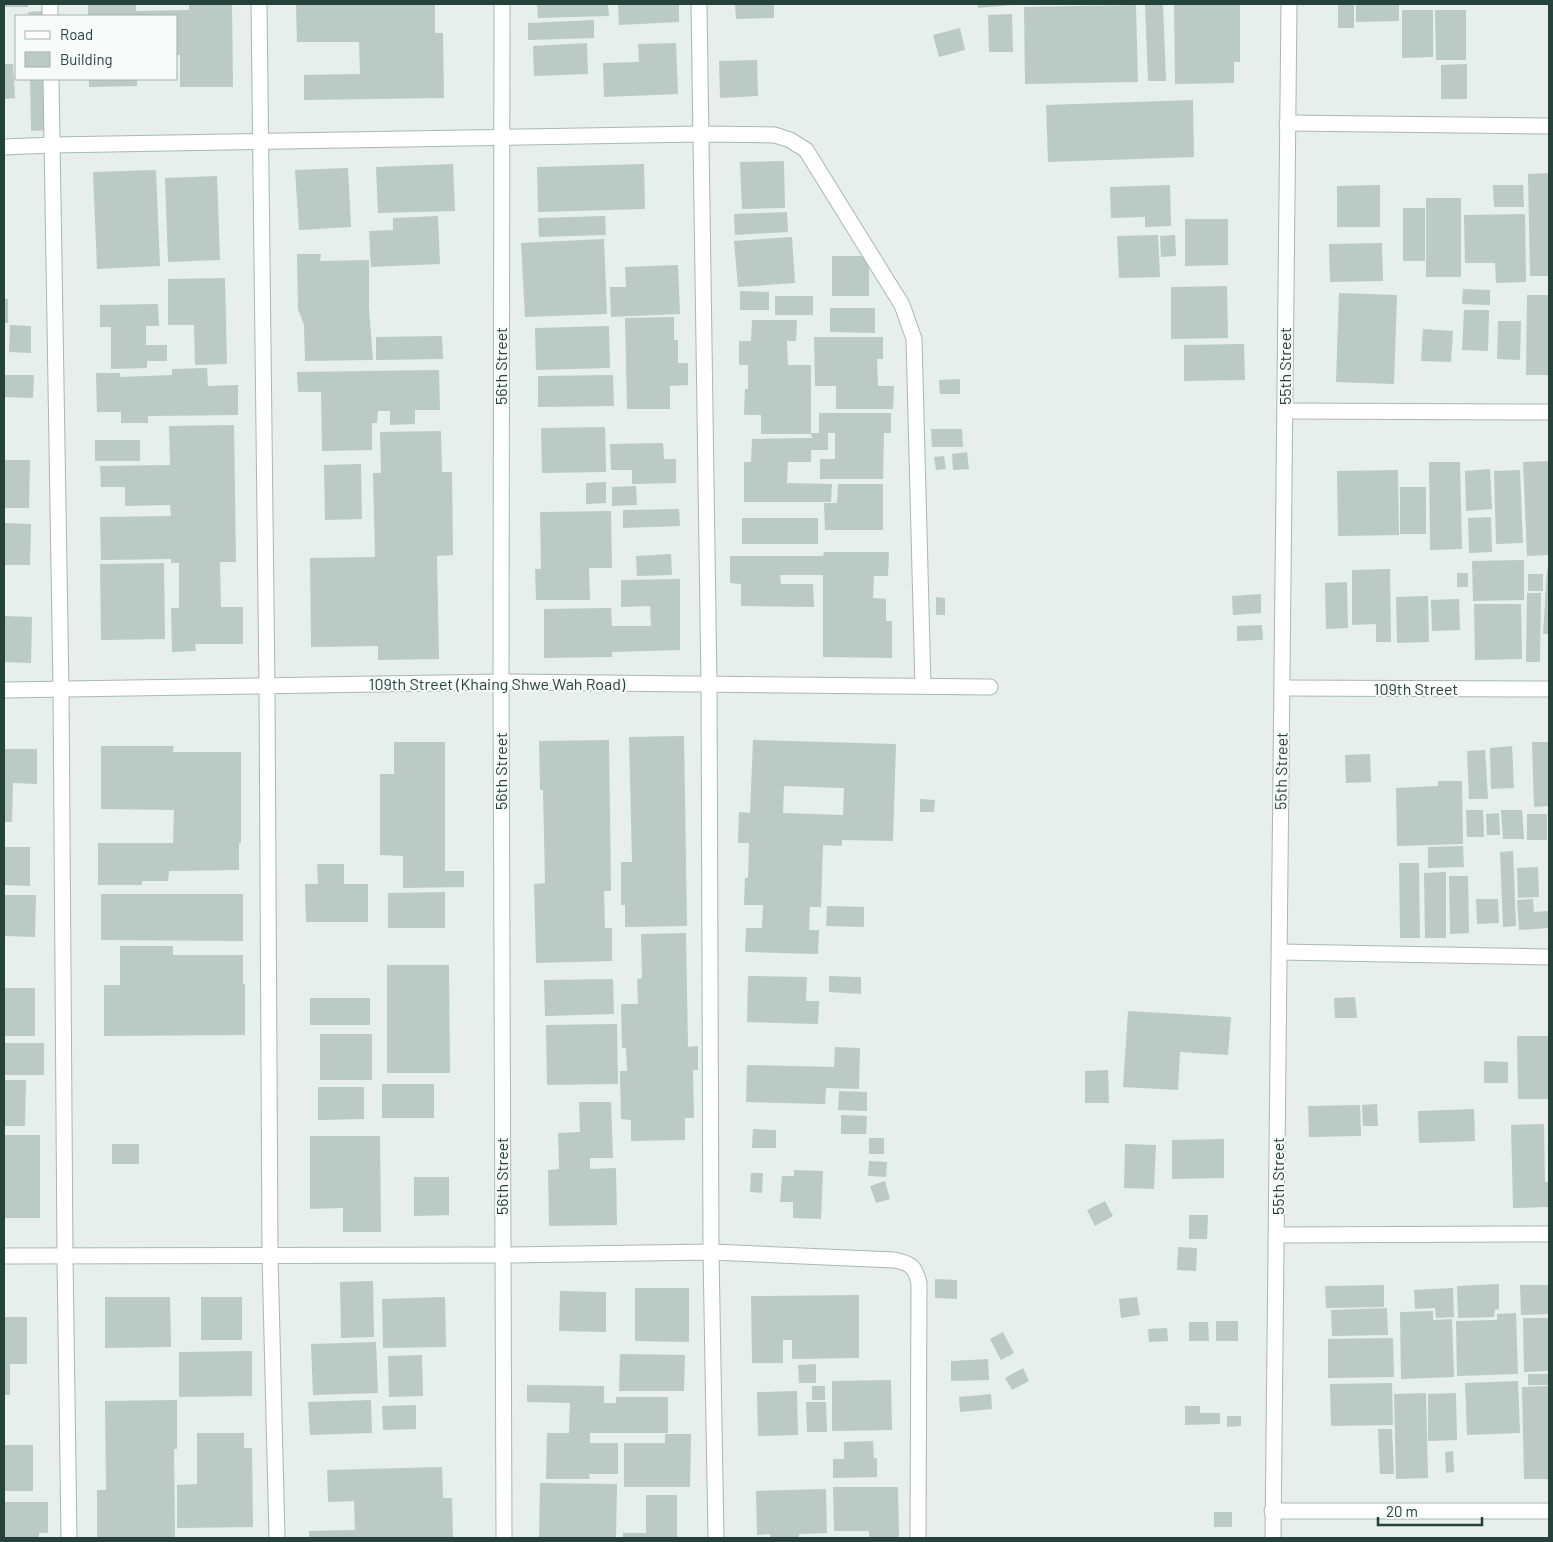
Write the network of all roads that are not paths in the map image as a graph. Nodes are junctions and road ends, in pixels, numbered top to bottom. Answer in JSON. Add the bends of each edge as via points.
{"nodes":[{"id":1,"x":259,"y":4,"type":"edge"},
{"id":2,"x":502,"y":4,"type":"edge"},
{"id":3,"x":699,"y":4,"type":"edge"},
{"id":4,"x":1289,"y":4,"type":"edge"},
{"id":5,"x":51,"y":80,"type":"edge"},
{"id":6,"x":1287,"y":123,"type":"junction"},
{"id":7,"x":1549,"y":126,"type":"edge"},
{"id":8,"x":700,"y":134,"type":"junction"},
{"id":9,"x":502,"y":136,"type":"junction"},
{"id":10,"x":261,"y":141,"type":"junction"},
{"id":11,"x":52,"y":145,"type":"junction"},
{"id":12,"x":4,"y":147,"type":"edge"},
{"id":13,"x":1285,"y":411,"type":"junction"},
{"id":14,"x":1549,"y":412,"type":"edge"},
{"id":15,"x":501,"y":682,"type":"junction"},
{"id":16,"x":709,"y":684,"type":"junction"},
{"id":17,"x":267,"y":686,"type":"junction"},
{"id":18,"x":923,"y":686,"type":"junction"},
{"id":19,"x":990,"y":687,"type":"dead end"},
{"id":20,"x":1282,"y":688,"type":"junction"},
{"id":21,"x":61,"y":689,"type":"junction"},
{"id":22,"x":4,"y":690,"type":"edge"},
{"id":23,"x":1549,"y":690,"type":"edge"},
{"id":24,"x":1280,"y":952,"type":"junction"},
{"id":25,"x":1549,"y":957,"type":"edge"},
{"id":26,"x":1549,"y":1234,"type":"edge"},
{"id":27,"x":1277,"y":1235,"type":"junction"},
{"id":28,"x":710,"y":1252,"type":"junction"},
{"id":29,"x":503,"y":1255,"type":"junction"},
{"id":30,"x":4,"y":1256,"type":"edge"},
{"id":31,"x":65,"y":1256,"type":"junction"},
{"id":32,"x":270,"y":1256,"type":"junction"},
{"id":33,"x":1272,"y":1511,"type":"junction"},
{"id":34,"x":1549,"y":1512,"type":"edge"},
{"id":35,"x":69,"y":1538,"type":"edge"},
{"id":36,"x":277,"y":1538,"type":"edge"},
{"id":37,"x":504,"y":1538,"type":"edge"},
{"id":38,"x":716,"y":1538,"type":"edge"},
{"id":39,"x":918,"y":1538,"type":"edge"},
{"id":40,"x":1273,"y":1538,"type":"edge"}],
"edges":[{"from":1,"to":10,"type":"street"},
{"from":2,"to":9,"type":"street","name":"56th Street"},
{"from":3,"to":8,"type":"street"},
{"from":4,"to":6,"type":"street","name":"55th Street"},
{"from":5,"to":11,"type":"street"},
{"from":6,"to":7,"type":"street"},
{"from":6,"to":13,"type":"street","name":"55th Street"},
{"from":8,"to":9,"type":"street"},
{"from":8,"to":16,"type":"street"},
{"from":8,"to":18,"type":"street","via":[[775,136],[790,140],[806,150],[902,305],[914,339]]},
{"from":9,"to":10,"type":"street"},
{"from":9,"to":15,"type":"street","name":"56th Street"},
{"from":10,"to":11,"type":"street"},
{"from":10,"to":17,"type":"street"},
{"from":11,"to":12,"type":"street"},
{"from":11,"to":21,"type":"street"},
{"from":13,"to":14,"type":"street"},
{"from":13,"to":20,"type":"street","name":"55th Street"},
{"from":15,"to":16,"type":"street","name":"109th Street (Khaing Shwe Wah Road)"},
{"from":15,"to":17,"type":"street","name":"109th Street (Khaing Shwe Wah Road)"},
{"from":15,"to":29,"type":"street","name":"56th Street"},
{"from":16,"to":18,"type":"street","name":"109th Street (Khaing Shwe Wah Road)"},
{"from":16,"to":28,"type":"street"},
{"from":17,"to":21,"type":"street","name":"109th Street (Khaing Shwe Wah Road)"},
{"from":17,"to":32,"type":"street"},
{"from":18,"to":19,"type":"street","name":"109th Street (Khaing Shwe Wah Road)"},
{"from":20,"to":23,"type":"street","name":"109th Street"},
{"from":20,"to":24,"type":"street","name":"55th Street"},
{"from":21,"to":22,"type":"street","name":"109th Street (Khaing Shwe Wah Road)"},
{"from":21,"to":31,"type":"street"},
{"from":24,"to":25,"type":"street"},
{"from":24,"to":27,"type":"street","name":"55th Street"},
{"from":26,"to":27,"type":"street"},
{"from":27,"to":33,"type":"street","name":"55th Street"},
{"from":28,"to":29,"type":"street"},
{"from":28,"to":38,"type":"street"},
{"from":28,"to":39,"type":"street","via":[[894,1260],[906,1262],[916,1271],[919,1283]]},
{"from":29,"to":32,"type":"street"},
{"from":29,"to":37,"type":"street","name":"56th Street"},
{"from":30,"to":31,"type":"street"},
{"from":31,"to":32,"type":"street"},
{"from":31,"to":35,"type":"street"},
{"from":32,"to":36,"type":"street"},
{"from":33,"to":34,"type":"street"},
{"from":33,"to":40,"type":"street","name":"55th Street"}]}
